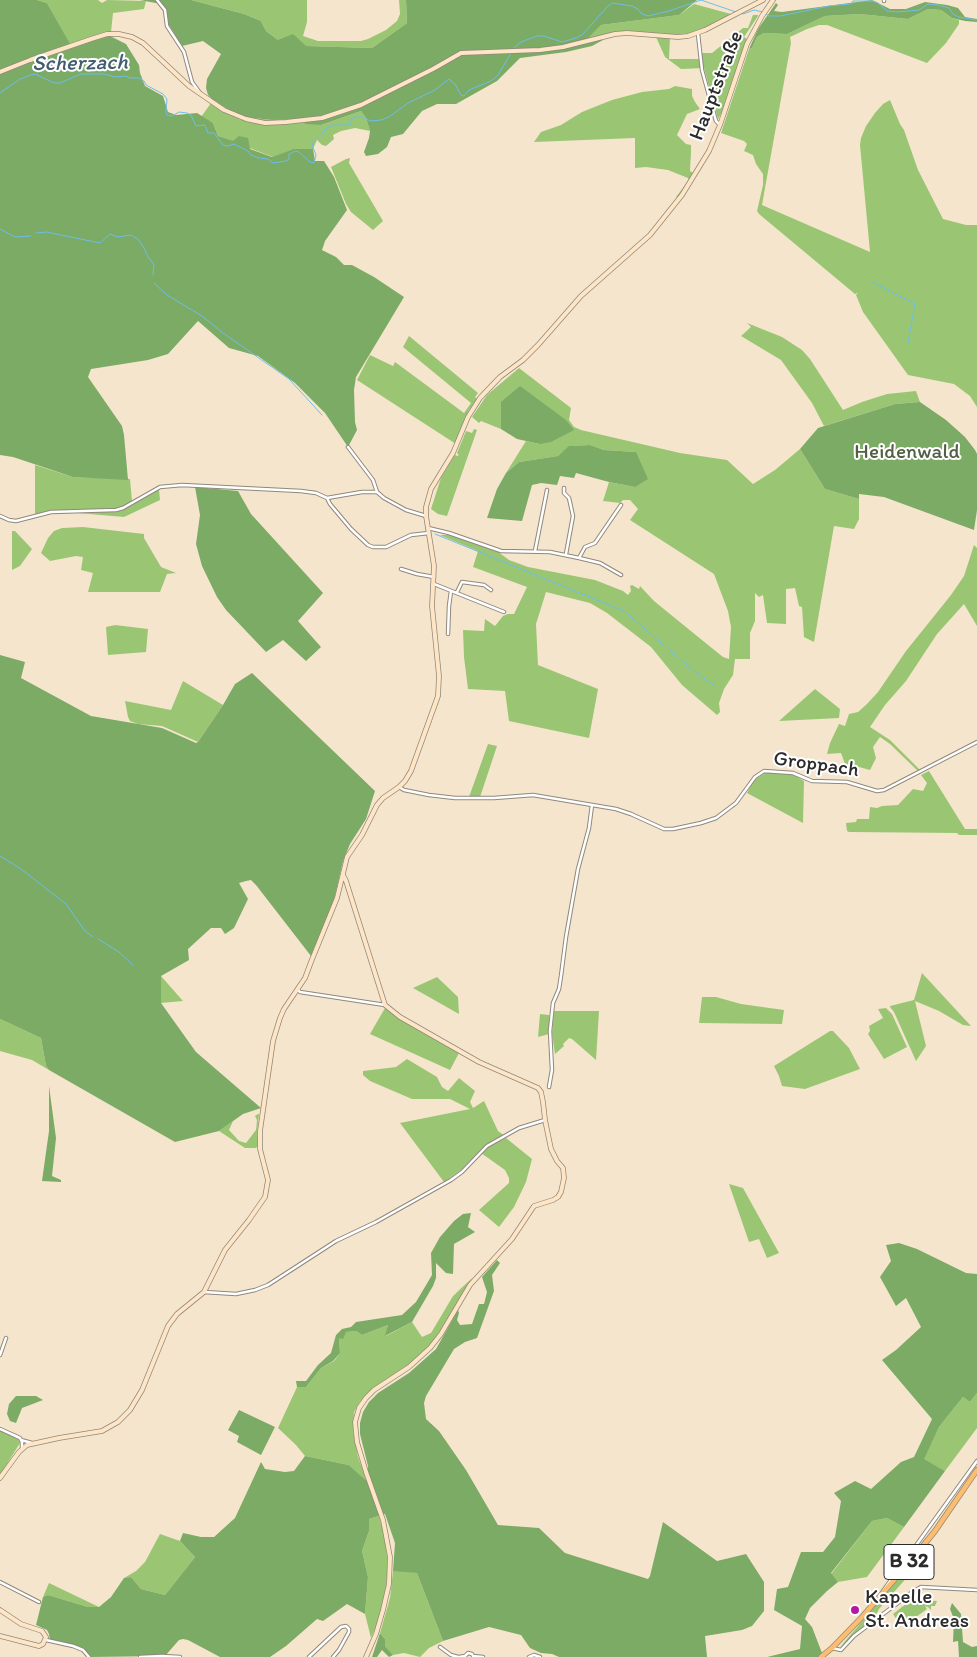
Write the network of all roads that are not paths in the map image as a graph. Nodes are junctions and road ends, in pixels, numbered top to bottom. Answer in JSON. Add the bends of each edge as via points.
{"nodes":[{"id":1,"x":157,"y":0,"type":"edge"},
{"id":2,"x":763,"y":0,"type":"edge"},
{"id":3,"x":772,"y":2,"type":"edge"},
{"id":4,"x":698,"y":34,"type":"junction"},
{"id":5,"x":0,"y":72,"type":"edge"},
{"id":6,"x":200,"y":94,"type":"junction"},
{"id":7,"x":720,"y":125,"type":"junction"},
{"id":8,"x":348,"y":447,"type":"dead end"},
{"id":9,"x":564,"y":488,"type":"dead end"},
{"id":10,"x":547,"y":490,"type":"dead end"},
{"id":11,"x":377,"y":492,"type":"junction"},
{"id":12,"x":328,"y":498,"type":"junction"},
{"id":13,"x":621,"y":505,"type":"dead end"},
{"id":14,"x":0,"y":516,"type":"edge"},
{"id":15,"x":426,"y":516,"type":"junction"},
{"id":16,"x":428,"y":531,"type":"junction"},
{"id":17,"x":535,"y":551,"type":"junction"},
{"id":18,"x":566,"y":554,"type":"junction"},
{"id":19,"x":579,"y":558,"type":"junction"},
{"id":20,"x":401,"y":569,"type":"dead end"},
{"id":21,"x":621,"y":575,"type":"dead end"},
{"id":22,"x":434,"y":577,"type":"junction"},
{"id":23,"x":434,"y":584,"type":"junction"},
{"id":24,"x":491,"y":590,"type":"dead end"},
{"id":25,"x":451,"y":591,"type":"junction"},
{"id":26,"x":457,"y":592,"type":"junction"},
{"id":27,"x":504,"y":612,"type":"dead end"},
{"id":28,"x":448,"y":634,"type":"dead end"},
{"id":29,"x":977,"y":742,"type":"edge"},
{"id":30,"x":399,"y":787,"type":"junction"},
{"id":31,"x":592,"y":805,"type":"junction"},
{"id":32,"x":343,"y":875,"type":"junction"},
{"id":33,"x":298,"y":990,"type":"junction"},
{"id":34,"x":385,"y":1005,"type":"junction"},
{"id":35,"x":549,"y":1087,"type":"dead end"},
{"id":36,"x":545,"y":1120,"type":"junction"},
{"id":37,"x":204,"y":1292,"type":"junction"},
{"id":38,"x":6,"y":1338,"type":"dead end"},
{"id":39,"x":0,"y":1355,"type":"edge"},
{"id":40,"x":0,"y":1429,"type":"edge"},
{"id":41,"x":21,"y":1440,"type":"junction"},
{"id":42,"x":32,"y":1443,"type":"junction"},
{"id":43,"x":22,"y":1448,"type":"junction"},
{"id":44,"x":977,"y":1461,"type":"edge"},
{"id":45,"x":977,"y":1470,"type":"edge"},
{"id":46,"x":0,"y":1478,"type":"edge"},
{"id":47,"x":0,"y":1582,"type":"edge"},
{"id":48,"x":977,"y":1590,"type":"edge"},
{"id":49,"x":881,"y":1595,"type":"junction"},
{"id":50,"x":39,"y":1602,"type":"dead end"},
{"id":51,"x":0,"y":1610,"type":"edge"},
{"id":52,"x":0,"y":1636,"type":"edge"},
{"id":53,"x":46,"y":1640,"type":"junction"},
{"id":54,"x":440,"y":1647,"type":"dead end"},
{"id":55,"x":832,"y":1648,"type":"junction"},
{"id":56,"x":465,"y":1656,"type":"edge"},
{"id":57,"x":89,"y":1657,"type":"edge"},
{"id":58,"x":140,"y":1657,"type":"edge"},
{"id":59,"x":180,"y":1657,"type":"edge"},
{"id":60,"x":309,"y":1657,"type":"edge"},
{"id":61,"x":333,"y":1657,"type":"edge"},
{"id":62,"x":366,"y":1657,"type":"edge"},
{"id":63,"x":458,"y":1657,"type":"edge"},
{"id":64,"x":473,"y":1657,"type":"edge"},
{"id":65,"x":483,"y":1657,"type":"edge"},
{"id":66,"x":529,"y":1657,"type":"edge"},
{"id":67,"x":540,"y":1657,"type":"edge"},
{"id":68,"x":820,"y":1657,"type":"edge"}],
"edges":[{"from":1,"to":6,"type":"street","via":[[165,10],[168,26],[184,52],[192,82]]},
{"from":2,"to":3,"type":"main road"},
{"from":2,"to":4,"type":"main road"},
{"from":3,"to":7,"type":"main road","name":"Hauptstraße","via":[[744,52]]},
{"from":4,"to":6,"type":"main road","via":[[678,37],[615,34],[540,50],[461,53],[370,101],[322,118],[273,123],[246,120]]},
{"from":4,"to":7,"type":"street","via":[[702,70]]},
{"from":5,"to":6,"type":"main road","via":[[91,39],[119,34],[144,42]]},
{"from":7,"to":15,"type":"main road","name":"Hauptstraße","via":[[691,183],[672,210],[650,235],[588,290],[523,360],[480,398],[431,489]]},
{"from":8,"to":11,"type":"street","via":[[373,480]]},
{"from":9,"to":18,"type":"street","via":[[573,516]]},
{"from":10,"to":17,"type":"street"},
{"from":11,"to":12,"type":"street"},
{"from":11,"to":15,"type":"street","via":[[406,510]]},
{"from":12,"to":14,"type":"street","via":[[301,491],[172,485],[153,490],[116,510],[51,512],[16,521]]},
{"from":12,"to":16,"type":"street","via":[[351,529],[373,547],[386,547],[411,534]]},
{"from":13,"to":19,"type":"street","via":[[595,544],[585,547]]},
{"from":15,"to":16,"type":"main road","name":"Hauptstraße"},
{"from":16,"to":17,"type":"street","via":[[449,533],[501,551]]},
{"from":16,"to":22,"type":"main road","name":"Hauptstraße"},
{"from":17,"to":18,"type":"street"},
{"from":18,"to":19,"type":"street"},
{"from":19,"to":21,"type":"street","via":[[600,563]]},
{"from":20,"to":22,"type":"street"},
{"from":22,"to":23,"type":"main road","name":"Hauptstraße"},
{"from":23,"to":25,"type":"street"},
{"from":23,"to":30,"type":"main road","name":"Hauptstraße","via":[[432,606],[439,688],[411,771]]},
{"from":24,"to":26,"type":"street","via":[[484,585],[462,582]]},
{"from":25,"to":26,"type":"street"},
{"from":25,"to":28,"type":"street"},
{"from":26,"to":27,"type":"street"},
{"from":29,"to":31,"type":"street","name":"Groppach","via":[[914,776],[877,791],[847,782],[812,781],[793,774],[764,771],[755,777],[729,810],[716,818],[673,829],[623,811]]},
{"from":30,"to":31,"type":"street","via":[[455,798],[533,795]]},
{"from":30,"to":32,"type":"main road","name":"Hauptstraße","via":[[383,798],[372,813],[347,857]]},
{"from":31,"to":35,"type":"street","via":[[559,989],[553,1003]]},
{"from":32,"to":33,"type":"main road","name":"Hauptstraße","via":[[333,908]]},
{"from":32,"to":34,"type":"main road"},
{"from":33,"to":34,"type":"street"},
{"from":33,"to":37,"type":"main road","name":"Hauptstraße","via":[[284,1009],[277,1028],[261,1120],[260,1149],[268,1180],[267,1191],[261,1204],[225,1250]]},
{"from":34,"to":36,"type":"main road","via":[[479,1062],[538,1088]]},
{"from":36,"to":37,"type":"street","via":[[519,1128],[487,1146],[451,1180],[336,1241],[268,1285],[236,1294]]},
{"from":36,"to":62,"type":"main road","via":[[554,1156],[563,1168],[561,1192],[553,1200],[534,1206],[512,1240],[470,1285],[434,1344],[408,1368],[370,1394],[357,1413],[359,1452],[383,1520],[390,1569],[385,1603]]},
{"from":37,"to":42,"type":"main road","via":[[177,1314],[168,1326],[134,1405],[113,1426]]},
{"from":38,"to":39,"type":"street"},
{"from":40,"to":41,"type":"street"},
{"from":41,"to":42,"type":"street"},
{"from":41,"to":43,"type":"street"},
{"from":42,"to":43,"type":"main road"},
{"from":43,"to":46,"type":"main road"},
{"from":44,"to":49,"type":"street"},
{"from":45,"to":49,"type":"main road","number":"B 32","via":[[934,1531]]},
{"from":47,"to":50,"type":"street"},
{"from":48,"to":55,"type":"street","via":[[921,1587],[854,1636],[841,1650]]},
{"from":49,"to":55,"type":"main road","number":"B 32"},
{"from":51,"to":53,"type":"main road","via":[[21,1624],[42,1631]]},
{"from":52,"to":53,"type":"main road","via":[[35,1646],[41,1646]]},
{"from":53,"to":57,"type":"street","via":[[73,1646]]},
{"from":54,"to":63,"type":"street"},
{"from":55,"to":68,"type":"main road","number":"B 32"},
{"from":56,"to":63,"type":"street"},
{"from":56,"to":64,"type":"street","via":[[468,1653]]},
{"from":58,"to":59,"type":"street"},
{"from":60,"to":61,"type":"street","via":[[346,1626],[349,1632]]},
{"from":64,"to":65,"type":"street"},
{"from":66,"to":67,"type":"street"}]}
